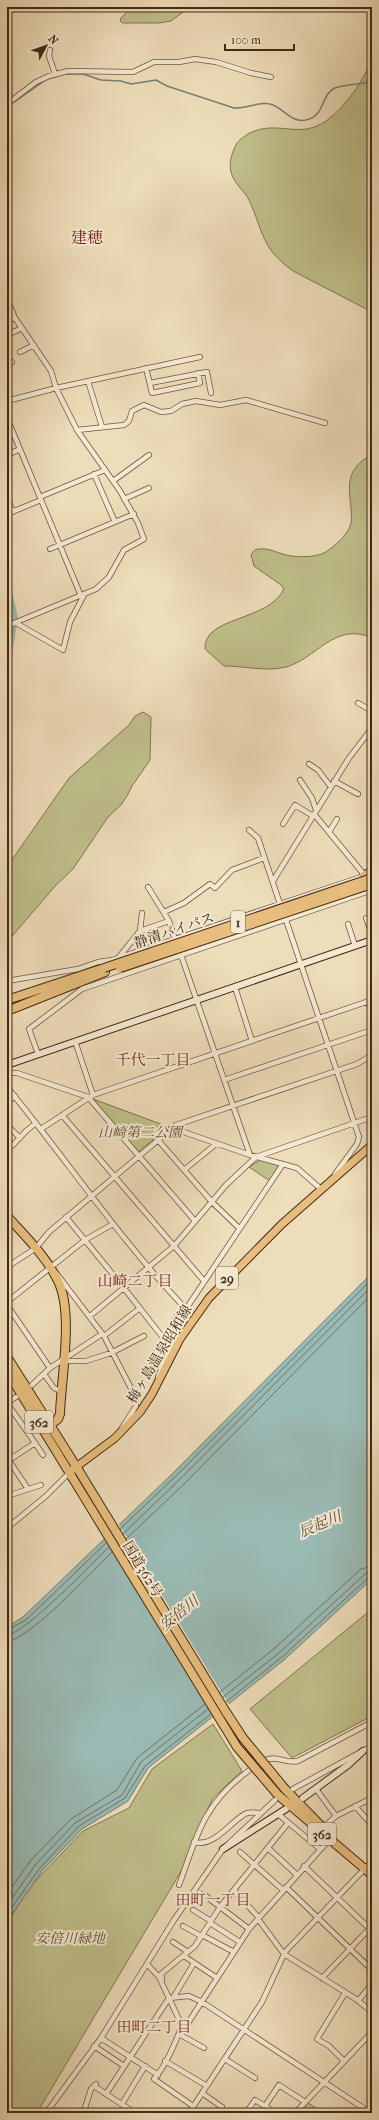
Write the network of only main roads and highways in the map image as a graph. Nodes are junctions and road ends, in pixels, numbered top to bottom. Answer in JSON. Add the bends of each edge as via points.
{"nodes":[{"id":1,"x":372,"y":871,"type":"edge"},
{"id":2,"x":368,"y":877,"type":"edge"},
{"id":3,"x":372,"y":884,"type":"edge"},
{"id":4,"x":105,"y":970,"type":"junction"},
{"id":5,"x":78,"y":976,"type":"junction"},
{"id":6,"x":7,"y":995,"type":"edge"},
{"id":7,"x":7,"y":1000,"type":"edge"},
{"id":8,"x":7,"y":1006,"type":"edge"},
{"id":9,"x":7,"y":1011,"type":"edge"},
{"id":10,"x":372,"y":1145,"type":"edge"},
{"id":11,"x":7,"y":1216,"type":"edge"},
{"id":12,"x":7,"y":1357,"type":"edge"},
{"id":13,"x":7,"y":1371,"type":"edge"},
{"id":14,"x":50,"y":1425,"type":"junction"},
{"id":15,"x":78,"y":1469,"type":"junction"},
{"id":16,"x":70,"y":1475,"type":"junction"},
{"id":17,"x":365,"y":1868,"type":"junction"},
{"id":18,"x":372,"y":1875,"type":"edge"}],
"edges":[{"from":1,"to":2,"type":"highway","name":"静清バイパス"},
{"from":2,"to":4,"type":"highway","name":"静清バイパス","number":"1","bridge":true},
{"from":3,"to":4,"type":"highway","name":"静清バイパス","number":"1","bridge":true},
{"from":4,"to":5,"type":"highway","name":"静清バイパス","number":"1"},
{"from":4,"to":8,"type":"highway","name":"静清バイパス","number":"1"},
{"from":4,"to":9,"type":"highway","number":"1"},
{"from":5,"to":6,"type":"highway","number":"1"},
{"from":5,"to":7,"type":"highway","name":"静清バイパス","number":"1"},
{"from":10,"to":15,"type":"main road","name":"梅ヶ島温泉昭和線","number":"29","via":[[282,1224],[209,1298],[180,1339],[140,1412],[115,1438]]},
{"from":11,"to":14,"type":"highway","number":"362","via":[[50,1268],[59,1282],[63,1300],[65,1319],[60,1414]]},
{"from":12,"to":14,"type":"highway","name":"国道362号","number":"362"},
{"from":13,"to":16,"type":"highway","name":"国道362号","number":"362"},
{"from":14,"to":15,"type":"highway","name":"国道362号","number":"362"},
{"from":15,"to":16,"type":"main road","name":"梅ヶ島温泉昭和線","number":"29"},
{"from":15,"to":17,"type":"highway","name":"国道362号","number":"362","bridge":true,"via":[[243,1738],[323,1828]]},
{"from":16,"to":17,"type":"highway","name":"国道362号","number":"362","bridge":true,"via":[[237,1747],[276,1797]]},
{"from":17,"to":18,"type":"highway","number":"362"}]}
